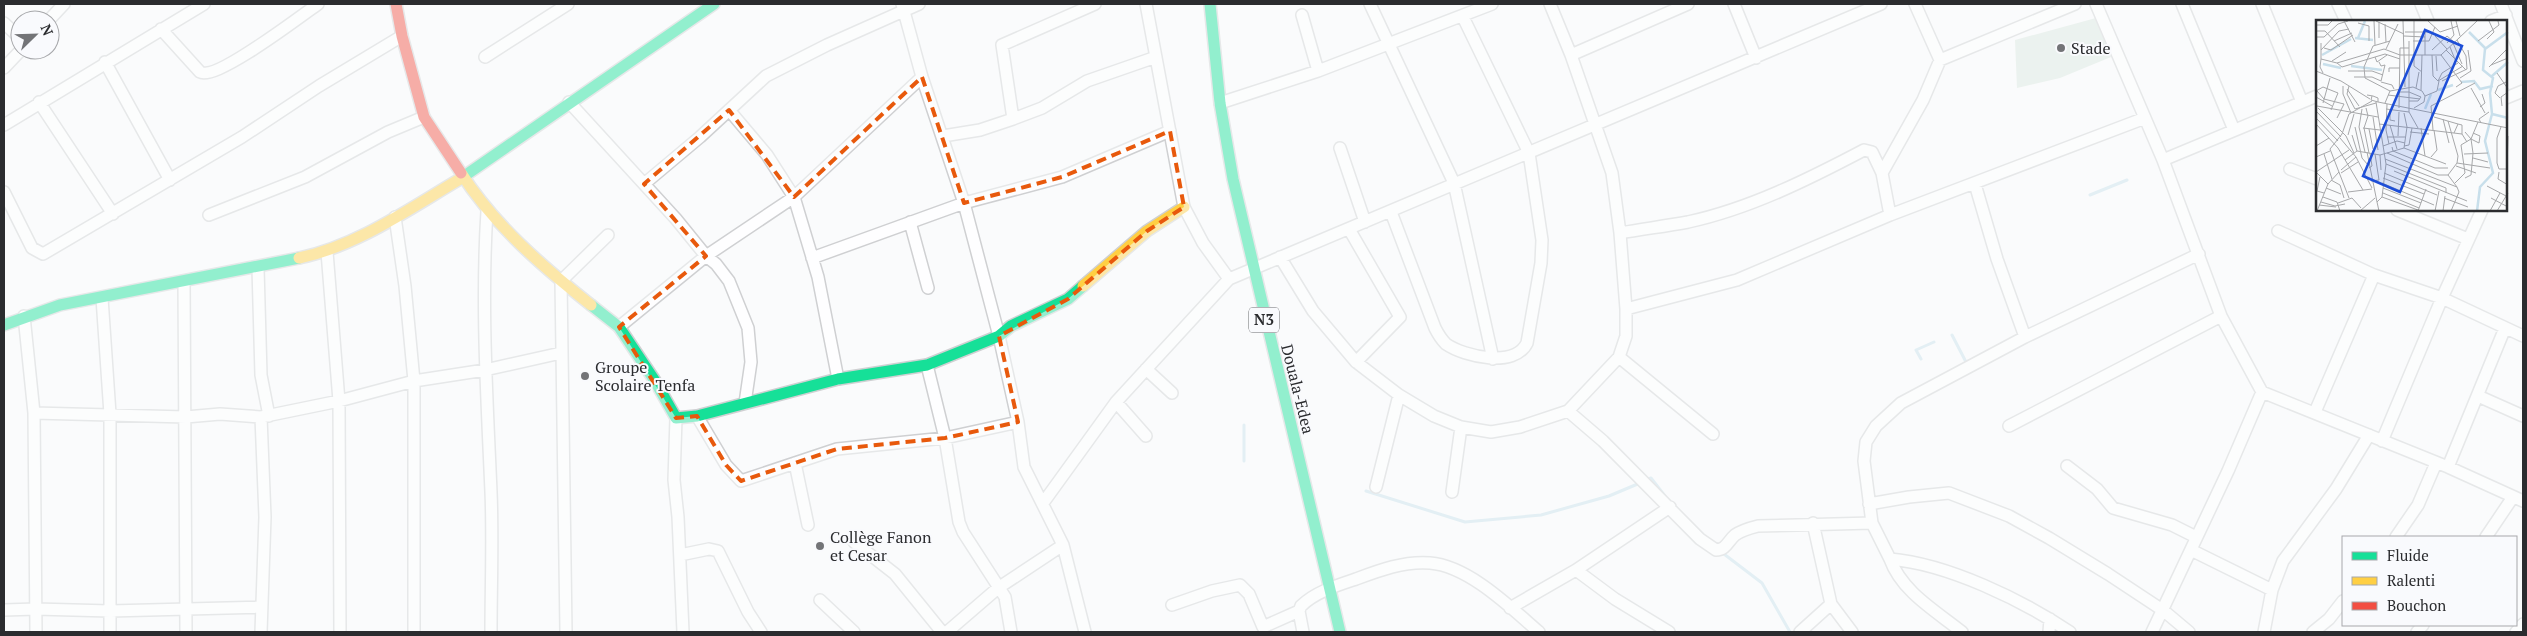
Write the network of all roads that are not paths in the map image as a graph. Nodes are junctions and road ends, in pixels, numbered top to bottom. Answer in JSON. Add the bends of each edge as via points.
{"nodes":[{"id":1,"x":318,"y":4,"type":"edge"},
{"id":2,"x":396,"y":4,"type":"edge"},
{"id":3,"x":568,"y":4,"type":"edge"},
{"id":4,"x":714,"y":4,"type":"edge"},
{"id":5,"x":919,"y":4,"type":"edge"},
{"id":6,"x":1095,"y":4,"type":"edge"},
{"id":7,"x":1146,"y":4,"type":"edge"},
{"id":8,"x":1210,"y":4,"type":"edge"},
{"id":9,"x":1370,"y":4,"type":"edge"},
{"id":10,"x":1492,"y":4,"type":"edge"},
{"id":11,"x":1550,"y":4,"type":"edge"},
{"id":12,"x":1688,"y":4,"type":"edge"},
{"id":13,"x":1734,"y":4,"type":"edge"},
{"id":14,"x":1880,"y":4,"type":"edge"},
{"id":15,"x":1915,"y":4,"type":"edge"},
{"id":16,"x":2075,"y":4,"type":"edge"},
{"id":17,"x":2096,"y":4,"type":"edge"},
{"id":18,"x":2182,"y":4,"type":"edge"},
{"id":19,"x":2262,"y":4,"type":"edge"},
{"id":20,"x":2338,"y":4,"type":"edge"},
{"id":21,"x":2421,"y":4,"type":"edge"},
{"id":22,"x":198,"y":5,"type":"edge"},
{"id":23,"x":903,"y":7,"type":"edge"},
{"id":24,"x":2504,"y":9,"type":"edge"},
{"id":25,"x":1302,"y":15,"type":"dead end"},
{"id":26,"x":1463,"y":17,"type":"junction"},
{"id":27,"x":2346,"y":20,"type":"edge"},
{"id":28,"x":2428,"y":20,"type":"edge"},
{"id":29,"x":2492,"y":20,"type":"edge"},
{"id":30,"x":161,"y":29,"type":"junction"},
{"id":31,"x":402,"y":36,"type":"junction"},
{"id":32,"x":1390,"y":45,"type":"junction"},
{"id":33,"x":1571,"y":55,"type":"junction"},
{"id":34,"x":485,"y":57,"type":"dead end"},
{"id":35,"x":1156,"y":57,"type":"junction"},
{"id":36,"x":1756,"y":58,"type":"junction"},
{"id":37,"x":1940,"y":60,"type":"junction"},
{"id":38,"x":2523,"y":60,"type":"edge"},
{"id":39,"x":105,"y":62,"type":"junction"},
{"id":40,"x":1318,"y":72,"type":"junction"},
{"id":41,"x":922,"y":77,"type":"junction"},
{"id":42,"x":2523,"y":90,"type":"edge"},
{"id":43,"x":2316,"y":96,"type":"edge"},
{"id":44,"x":2507,"y":98,"type":"edge"},
{"id":45,"x":39,"y":102,"type":"junction"},
{"id":46,"x":569,"y":102,"type":"junction"},
{"id":47,"x":2302,"y":102,"type":"junction"},
{"id":48,"x":1220,"y":103,"type":"junction"},
{"id":49,"x":729,"y":110,"type":"junction"},
{"id":50,"x":424,"y":117,"type":"junction"},
{"id":51,"x":2145,"y":118,"type":"junction"},
{"id":52,"x":1013,"y":120,"type":"junction"},
{"id":53,"x":1594,"y":123,"type":"junction"},
{"id":54,"x":4,"y":125,"type":"edge"},
{"id":55,"x":2234,"y":130,"type":"junction"},
{"id":56,"x":1170,"y":131,"type":"junction"},
{"id":57,"x":943,"y":136,"type":"junction"},
{"id":58,"x":1340,"y":148,"type":"dead end"},
{"id":59,"x":1529,"y":153,"type":"junction"},
{"id":60,"x":2163,"y":160,"type":"junction"},
{"id":61,"x":2290,"y":169,"type":"dead end"},
{"id":62,"x":1882,"y":173,"type":"junction"},
{"id":63,"x":463,"y":177,"type":"junction"},
{"id":64,"x":2316,"y":179,"type":"edge"},
{"id":65,"x":170,"y":180,"type":"junction"},
{"id":66,"x":1454,"y":183,"type":"junction"},
{"id":67,"x":644,"y":184,"type":"junction"},
{"id":68,"x":1975,"y":184,"type":"junction"},
{"id":69,"x":4,"y":192,"type":"edge"},
{"id":70,"x":794,"y":197,"type":"junction"},
{"id":71,"x":964,"y":203,"type":"junction"},
{"id":72,"x":1184,"y":207,"type":"junction"},
{"id":73,"x":486,"y":211,"type":"junction"},
{"id":74,"x":2399,"y":211,"type":"edge"},
{"id":75,"x":2482,"y":211,"type":"edge"},
{"id":76,"x":1391,"y":212,"type":"junction"},
{"id":77,"x":113,"y":214,"type":"junction"},
{"id":78,"x":209,"y":215,"type":"dead end"},
{"id":79,"x":1890,"y":215,"type":"junction"},
{"id":80,"x":395,"y":217,"type":"junction"},
{"id":81,"x":910,"y":222,"type":"junction"},
{"id":82,"x":1365,"y":222,"type":"junction"},
{"id":83,"x":1349,"y":229,"type":"junction"},
{"id":84,"x":2278,"y":231,"type":"dead end"},
{"id":85,"x":1620,"y":233,"type":"junction"},
{"id":86,"x":608,"y":235,"type":"dead end"},
{"id":87,"x":2468,"y":239,"type":"junction"},
{"id":88,"x":327,"y":252,"type":"junction"},
{"id":89,"x":2198,"y":254,"type":"junction"},
{"id":90,"x":706,"y":256,"type":"junction"},
{"id":91,"x":1280,"y":257,"type":"junction"},
{"id":92,"x":812,"y":258,"type":"junction"},
{"id":93,"x":258,"y":268,"type":"junction"},
{"id":94,"x":1252,"y":268,"type":"junction"},
{"id":95,"x":2374,"y":275,"type":"junction"},
{"id":96,"x":1229,"y":279,"type":"junction"},
{"id":97,"x":184,"y":281,"type":"junction"},
{"id":98,"x":561,"y":281,"type":"junction"},
{"id":99,"x":928,"y":288,"type":"dead end"},
{"id":100,"x":102,"y":298,"type":"junction"},
{"id":101,"x":2442,"y":298,"type":"junction"},
{"id":102,"x":1626,"y":309,"type":"junction"},
{"id":103,"x":24,"y":316,"type":"junction"},
{"id":104,"x":2221,"y":316,"type":"junction"},
{"id":105,"x":4,"y":325,"type":"edge"},
{"id":106,"x":619,"y":327,"type":"junction"},
{"id":107,"x":2505,"y":328,"type":"junction"},
{"id":108,"x":999,"y":336,"type":"junction"},
{"id":109,"x":2523,"y":336,"type":"edge"},
{"id":110,"x":2025,"y":337,"type":"junction"},
{"id":111,"x":560,"y":353,"type":"junction"},
{"id":112,"x":1619,"y":357,"type":"junction"},
{"id":113,"x":1493,"y":359,"type":"junction"},
{"id":114,"x":1356,"y":362,"type":"junction"},
{"id":115,"x":927,"y":365,"type":"junction"},
{"id":116,"x":1146,"y":369,"type":"junction"},
{"id":117,"x":485,"y":370,"type":"junction"},
{"id":118,"x":838,"y":379,"type":"junction"},
{"id":119,"x":414,"y":381,"type":"junction"},
{"id":120,"x":2262,"y":392,"type":"junction"},
{"id":121,"x":1172,"y":393,"type":"dead end"},
{"id":122,"x":1399,"y":395,"type":"junction"},
{"id":123,"x":2478,"y":396,"type":"junction"},
{"id":124,"x":339,"y":401,"type":"junction"},
{"id":125,"x":1116,"y":402,"type":"junction"},
{"id":126,"x":745,"y":403,"type":"junction"},
{"id":127,"x":1568,"y":411,"type":"junction"},
{"id":128,"x":2315,"y":412,"type":"junction"},
{"id":129,"x":34,"y":414,"type":"junction"},
{"id":130,"x":110,"y":414,"type":"junction"},
{"id":131,"x":697,"y":416,"type":"junction"},
{"id":132,"x":2523,"y":416,"type":"edge"},
{"id":133,"x":186,"y":417,"type":"junction"},
{"id":134,"x":265,"y":417,"type":"junction"},
{"id":135,"x":676,"y":418,"type":"junction"},
{"id":136,"x":1018,"y":422,"type":"junction"},
{"id":137,"x":1461,"y":426,"type":"junction"},
{"id":138,"x":2010,"y":426,"type":"dead end"},
{"id":139,"x":1712,"y":434,"type":"dead end"},
{"id":140,"x":2369,"y":435,"type":"junction"},
{"id":141,"x":1146,"y":436,"type":"dead end"},
{"id":142,"x":945,"y":438,"type":"junction"},
{"id":143,"x":2382,"y":441,"type":"junction"},
{"id":144,"x":796,"y":463,"type":"junction"},
{"id":145,"x":2436,"y":463,"type":"junction"},
{"id":146,"x":2067,"y":466,"type":"dead end"},
{"id":147,"x":2448,"y":467,"type":"junction"},
{"id":148,"x":1376,"y":487,"type":"dead end"},
{"id":149,"x":1452,"y":492,"type":"dead end"},
{"id":150,"x":2518,"y":499,"type":"edge"},
{"id":151,"x":1043,"y":503,"type":"junction"},
{"id":152,"x":1869,"y":504,"type":"junction"},
{"id":153,"x":1670,"y":507,"type":"junction"},
{"id":154,"x":1813,"y":523,"type":"junction"},
{"id":155,"x":1872,"y":523,"type":"junction"},
{"id":156,"x":808,"y":525,"type":"dead end"},
{"id":157,"x":2397,"y":536,"type":"edge"},
{"id":158,"x":2487,"y":536,"type":"edge"},
{"id":159,"x":2196,"y":537,"type":"junction"},
{"id":160,"x":854,"y":542,"type":"dead end"},
{"id":161,"x":1062,"y":545,"type":"junction"},
{"id":162,"x":2191,"y":550,"type":"junction"},
{"id":163,"x":680,"y":555,"type":"junction"},
{"id":164,"x":1890,"y":559,"type":"junction"},
{"id":165,"x":1576,"y":570,"type":"junction"},
{"id":166,"x":998,"y":588,"type":"junction"},
{"id":167,"x":1329,"y":589,"type":"junction"},
{"id":168,"x":2272,"y":590,"type":"junction"},
{"id":169,"x":820,"y":600,"type":"dead end"},
{"id":170,"x":2342,"y":602,"type":"edge"},
{"id":171,"x":1831,"y":604,"type":"junction"},
{"id":172,"x":1172,"y":605,"type":"dead end"},
{"id":173,"x":261,"y":607,"type":"junction"},
{"id":174,"x":36,"y":608,"type":"junction"},
{"id":175,"x":1510,"y":608,"type":"junction"},
{"id":176,"x":4,"y":610,"type":"edge"},
{"id":177,"x":185,"y":610,"type":"junction"},
{"id":178,"x":110,"y":611,"type":"junction"},
{"id":179,"x":1299,"y":611,"type":"junction"},
{"id":180,"x":2164,"y":611,"type":"junction"},
{"id":181,"x":2050,"y":619,"type":"junction"},
{"id":182,"x":2523,"y":624,"type":"edge"},
{"id":183,"x":36,"y":632,"type":"edge"},
{"id":184,"x":110,"y":632,"type":"edge"},
{"id":185,"x":186,"y":632,"type":"edge"},
{"id":186,"x":262,"y":632,"type":"edge"},
{"id":187,"x":340,"y":632,"type":"edge"},
{"id":188,"x":414,"y":632,"type":"edge"},
{"id":189,"x":491,"y":632,"type":"edge"},
{"id":190,"x":566,"y":632,"type":"edge"},
{"id":191,"x":683,"y":632,"type":"edge"},
{"id":192,"x":761,"y":632,"type":"edge"},
{"id":193,"x":854,"y":632,"type":"edge"},
{"id":194,"x":942,"y":632,"type":"edge"},
{"id":195,"x":946,"y":632,"type":"edge"},
{"id":196,"x":1012,"y":632,"type":"edge"},
{"id":197,"x":1085,"y":632,"type":"edge"},
{"id":198,"x":1303,"y":632,"type":"edge"},
{"id":199,"x":1340,"y":632,"type":"edge"},
{"id":200,"x":1539,"y":632,"type":"edge"},
{"id":201,"x":1669,"y":632,"type":"edge"},
{"id":202,"x":1800,"y":632,"type":"edge"},
{"id":203,"x":1852,"y":632,"type":"edge"},
{"id":204,"x":1962,"y":632,"type":"edge"},
{"id":205,"x":2048,"y":632,"type":"edge"},
{"id":206,"x":2070,"y":632,"type":"edge"},
{"id":207,"x":2152,"y":632,"type":"edge"},
{"id":208,"x":2189,"y":632,"type":"edge"},
{"id":209,"x":2264,"y":632,"type":"edge"},
{"id":210,"x":2314,"y":632,"type":"edge"},
{"id":211,"x":2516,"y":632,"type":"edge"}],
"edges":[{"from":1,"to":30,"type":"street","via":[[247,54],[209,74],[200,72]]},
{"from":2,"to":31,"type":"main road"},
{"from":3,"to":34,"type":"street"},
{"from":4,"to":46,"type":"main road"},
{"from":5,"to":23,"type":"street"},
{"from":6,"to":52,"type":"street","via":[[1002,45]]},
{"from":7,"to":35,"type":"street"},
{"from":8,"to":48,"type":"main road","name":"Douala-Edea","number":"N3"},
{"from":9,"to":32,"type":"street"},
{"from":10,"to":26,"type":"street"},
{"from":11,"to":33,"type":"street"},
{"from":12,"to":33,"type":"street"},
{"from":13,"to":36,"type":"street"},
{"from":14,"to":36,"type":"street"},
{"from":15,"to":37,"type":"street"},
{"from":16,"to":37,"type":"street"},
{"from":17,"to":51,"type":"street"},
{"from":18,"to":55,"type":"street"},
{"from":19,"to":47,"type":"street"},
{"from":20,"to":27,"type":"street"},
{"from":21,"to":28,"type":"street"},
{"from":22,"to":30,"type":"street"},
{"from":23,"to":41,"type":"street"},
{"from":23,"to":49,"type":"street","via":[[766,76]]},
{"from":24,"to":29,"type":"street"},
{"from":24,"to":38,"type":"street"},
{"from":25,"to":40,"type":"street"},
{"from":26,"to":32,"type":"street"},
{"from":26,"to":59,"type":"street"},
{"from":30,"to":39,"type":"street"},
{"from":31,"to":50,"type":"main road"},
{"from":31,"to":65,"type":"street"},
{"from":32,"to":40,"type":"street"},
{"from":32,"to":66,"type":"street"},
{"from":33,"to":53,"type":"street"},
{"from":35,"to":52,"type":"street","via":[[1087,81],[1042,108]]},
{"from":35,"to":56,"type":"street"},
{"from":36,"to":53,"type":"street"},
{"from":37,"to":62,"type":"street","via":[[1923,100]]},
{"from":39,"to":45,"type":"street"},
{"from":39,"to":65,"type":"street"},
{"from":40,"to":48,"type":"street"},
{"from":41,"to":57,"type":"street"},
{"from":41,"to":70,"type":"street"},
{"from":42,"to":44,"type":"street"},
{"from":43,"to":47,"type":"street"},
{"from":45,"to":54,"type":"street"},
{"from":45,"to":77,"type":"street"},
{"from":46,"to":63,"type":"main road"},
{"from":46,"to":67,"type":"street"},
{"from":47,"to":55,"type":"street"},
{"from":48,"to":94,"type":"main road","name":"Douala-Edea","number":"N3"},
{"from":49,"to":67,"type":"street"},
{"from":49,"to":70,"type":"street"},
{"from":50,"to":63,"type":"main road"},
{"from":50,"to":78,"type":"street","via":[[388,132],[305,177]]},
{"from":51,"to":60,"type":"street"},
{"from":51,"to":68,"type":"street"},
{"from":52,"to":57,"type":"street"},
{"from":53,"to":59,"type":"street"},
{"from":53,"to":85,"type":"street","via":[[1612,173]]},
{"from":55,"to":60,"type":"street"},
{"from":56,"to":71,"type":"street","via":[[1062,177]]},
{"from":56,"to":72,"type":"street"},
{"from":57,"to":71,"type":"street"},
{"from":58,"to":82,"type":"street"},
{"from":59,"to":66,"type":"street"},
{"from":59,"to":113,"type":"street","via":[[1542,240],[1541,263],[1527,343],[1515,354]]},
{"from":60,"to":89,"type":"street"},
{"from":61,"to":64,"type":"street"},
{"from":62,"to":79,"type":"street"},
{"from":62,"to":85,"type":"street","via":[[1872,152],[1864,150],[1828,169],[1737,207],[1689,222]]},
{"from":63,"to":73,"type":"main road"},
{"from":63,"to":80,"type":"main road"},
{"from":65,"to":77,"type":"street"},
{"from":66,"to":76,"type":"street"},
{"from":66,"to":113,"type":"street"},
{"from":67,"to":90,"type":"street"},
{"from":68,"to":79,"type":"street"},
{"from":68,"to":110,"type":"street"},
{"from":69,"to":77,"type":"street","via":[[32,248],[43,254]]},
{"from":70,"to":90,"type":"street"},
{"from":70,"to":92,"type":"street"},
{"from":71,"to":81,"type":"street"},
{"from":71,"to":108,"type":"street"},
{"from":72,"to":96,"type":"street","via":[[1203,243]]},
{"from":72,"to":108,"type":"main road","via":[[1147,231],[1068,299],[1018,322]]},
{"from":73,"to":98,"type":"main road"},
{"from":73,"to":117,"type":"street"},
{"from":74,"to":87,"type":"street"},
{"from":75,"to":87,"type":"street"},
{"from":76,"to":82,"type":"street"},
{"from":76,"to":113,"type":"street","via":[[1441,339],[1473,356]]},
{"from":79,"to":102,"type":"street","via":[[1737,280]]},
{"from":80,"to":88,"type":"main road"},
{"from":80,"to":119,"type":"street"},
{"from":81,"to":92,"type":"street"},
{"from":81,"to":99,"type":"street"},
{"from":82,"to":83,"type":"street"},
{"from":83,"to":91,"type":"street"},
{"from":83,"to":114,"type":"street","via":[[1400,317]]},
{"from":84,"to":95,"type":"street"},
{"from":85,"to":102,"type":"street"},
{"from":86,"to":98,"type":"street"},
{"from":87,"to":101,"type":"street"},
{"from":88,"to":93,"type":"main road"},
{"from":88,"to":124,"type":"street"},
{"from":89,"to":104,"type":"street"},
{"from":89,"to":110,"type":"street"},
{"from":90,"to":106,"type":"street"},
{"from":90,"to":126,"type":"street","via":[[729,281],[746,320],[751,362]]},
{"from":91,"to":94,"type":"street"},
{"from":91,"to":114,"type":"street","via":[[1313,312]]},
{"from":92,"to":118,"type":"street"},
{"from":93,"to":97,"type":"main road"},
{"from":93,"to":134,"type":"street","via":[[261,375],[269,404]]},
{"from":94,"to":96,"type":"street"},
{"from":94,"to":167,"type":"main road","name":"Douala-Edea","number":"N3"},
{"from":95,"to":101,"type":"street"},
{"from":95,"to":128,"type":"street"},
{"from":96,"to":116,"type":"street"},
{"from":97,"to":100,"type":"main road"},
{"from":97,"to":133,"type":"street"},
{"from":98,"to":106,"type":"main road"},
{"from":98,"to":111,"type":"street"},
{"from":100,"to":103,"type":"main road"},
{"from":100,"to":130,"type":"street"},
{"from":101,"to":107,"type":"street"},
{"from":101,"to":143,"type":"street"},
{"from":102,"to":112,"type":"street","via":[[1626,336]]},
{"from":103,"to":105,"type":"main road"},
{"from":103,"to":129,"type":"street"},
{"from":104,"to":120,"type":"street"},
{"from":104,"to":138,"type":"street"},
{"from":106,"to":135,"type":"main road","via":[[656,381]]},
{"from":107,"to":109,"type":"street"},
{"from":107,"to":123,"type":"street"},
{"from":108,"to":115,"type":"main road"},
{"from":108,"to":136,"type":"street"},
{"from":110,"to":152,"type":"street","via":[[1901,403],[1876,426],[1866,442],[1864,461]]},
{"from":111,"to":117,"type":"street"},
{"from":111,"to":190,"type":"street"},
{"from":112,"to":127,"type":"street"},
{"from":112,"to":139,"type":"street"},
{"from":114,"to":122,"type":"street"},
{"from":115,"to":118,"type":"main road"},
{"from":115,"to":142,"type":"street"},
{"from":116,"to":121,"type":"street"},
{"from":116,"to":125,"type":"street"},
{"from":117,"to":119,"type":"street"},
{"from":117,"to":189,"type":"street","via":[[491,494]]},
{"from":118,"to":126,"type":"main road"},
{"from":119,"to":124,"type":"street"},
{"from":119,"to":188,"type":"street"},
{"from":120,"to":128,"type":"street"},
{"from":120,"to":159,"type":"street"},
{"from":122,"to":137,"type":"street","via":[[1434,416]]},
{"from":122,"to":148,"type":"street"},
{"from":123,"to":132,"type":"street"},
{"from":123,"to":147,"type":"street"},
{"from":124,"to":134,"type":"street"},
{"from":124,"to":187,"type":"street"},
{"from":125,"to":141,"type":"street"},
{"from":125,"to":151,"type":"street"},
{"from":126,"to":131,"type":"main road"},
{"from":127,"to":137,"type":"street","via":[[1520,427],[1491,432]]},
{"from":127,"to":153,"type":"street"},
{"from":128,"to":140,"type":"street"},
{"from":129,"to":130,"type":"street"},
{"from":129,"to":174,"type":"street"},
{"from":130,"to":133,"type":"street"},
{"from":130,"to":178,"type":"street"},
{"from":131,"to":135,"type":"main road"},
{"from":131,"to":144,"type":"street","via":[[726,465],[741,481]]},
{"from":133,"to":134,"type":"street","via":[[220,414]]},
{"from":133,"to":177,"type":"street"},
{"from":134,"to":173,"type":"street"},
{"from":135,"to":163,"type":"street","via":[[674,480]]},
{"from":136,"to":142,"type":"street"},
{"from":136,"to":151,"type":"street","via":[[1024,467]]},
{"from":137,"to":149,"type":"street"},
{"from":140,"to":143,"type":"street"},
{"from":140,"to":168,"type":"street","via":[[2336,489],[2283,561]]},
{"from":142,"to":144,"type":"street","via":[[851,446]]},
{"from":142,"to":166,"type":"street","via":[[959,522]]},
{"from":143,"to":145,"type":"street"},
{"from":144,"to":156,"type":"street"},
{"from":145,"to":147,"type":"street"},
{"from":145,"to":157,"type":"street","via":[[2418,505]]},
{"from":146,"to":159,"type":"street","via":[[2097,490],[2113,508],[2172,525]]},
{"from":147,"to":150,"type":"street"},
{"from":150,"to":158,"type":"street"},
{"from":151,"to":161,"type":"street"},
{"from":152,"to":155,"type":"street"},
{"from":152,"to":180,"type":"street","via":[[1949,493],[2009,516]]},
{"from":153,"to":154,"type":"street","via":[[1700,539],[1716,550],[1745,529]]},
{"from":153,"to":165,"type":"street"},
{"from":154,"to":155,"type":"street"},
{"from":154,"to":171,"type":"street"},
{"from":155,"to":164,"type":"street"},
{"from":159,"to":162,"type":"street"},
{"from":160,"to":194,"type":"street","via":[[895,574]]},
{"from":161,"to":166,"type":"street"},
{"from":161,"to":197,"type":"street"},
{"from":162,"to":168,"type":"street"},
{"from":162,"to":180,"type":"street"},
{"from":163,"to":191,"type":"street"},
{"from":163,"to":192,"type":"street","via":[[709,549],[718,551]]},
{"from":164,"to":181,"type":"street","via":[[1938,568],[2012,598]]},
{"from":164,"to":204,"type":"street","via":[[1906,587]]},
{"from":165,"to":175,"type":"street"},
{"from":165,"to":201,"type":"street","via":[[1614,599]]},
{"from":166,"to":195,"type":"street"},
{"from":166,"to":196,"type":"street","via":[[1005,597]]},
{"from":167,"to":175,"type":"street","via":[[1385,568],[1432,563],[1470,577]]},
{"from":167,"to":179,"type":"street","via":[[1304,602]]},
{"from":167,"to":199,"type":"main road","name":"Douala-Edea","number":"N3"},
{"from":168,"to":209,"type":"street"},
{"from":169,"to":193,"type":"street"},
{"from":170,"to":210,"type":"street"},
{"from":171,"to":202,"type":"street"},
{"from":171,"to":203,"type":"street"},
{"from":172,"to":179,"type":"street","via":[[1240,585],[1249,594],[1263,627]]},
{"from":173,"to":177,"type":"street"},
{"from":173,"to":186,"type":"street"},
{"from":174,"to":176,"type":"street"},
{"from":174,"to":178,"type":"street"},
{"from":174,"to":183,"type":"street"},
{"from":175,"to":200,"type":"street"},
{"from":177,"to":178,"type":"street"},
{"from":177,"to":185,"type":"street"},
{"from":178,"to":184,"type":"street"},
{"from":179,"to":198,"type":"street"},
{"from":180,"to":207,"type":"street"},
{"from":180,"to":208,"type":"street"},
{"from":181,"to":205,"type":"street"},
{"from":181,"to":206,"type":"street"},
{"from":182,"to":211,"type":"street"}]}
